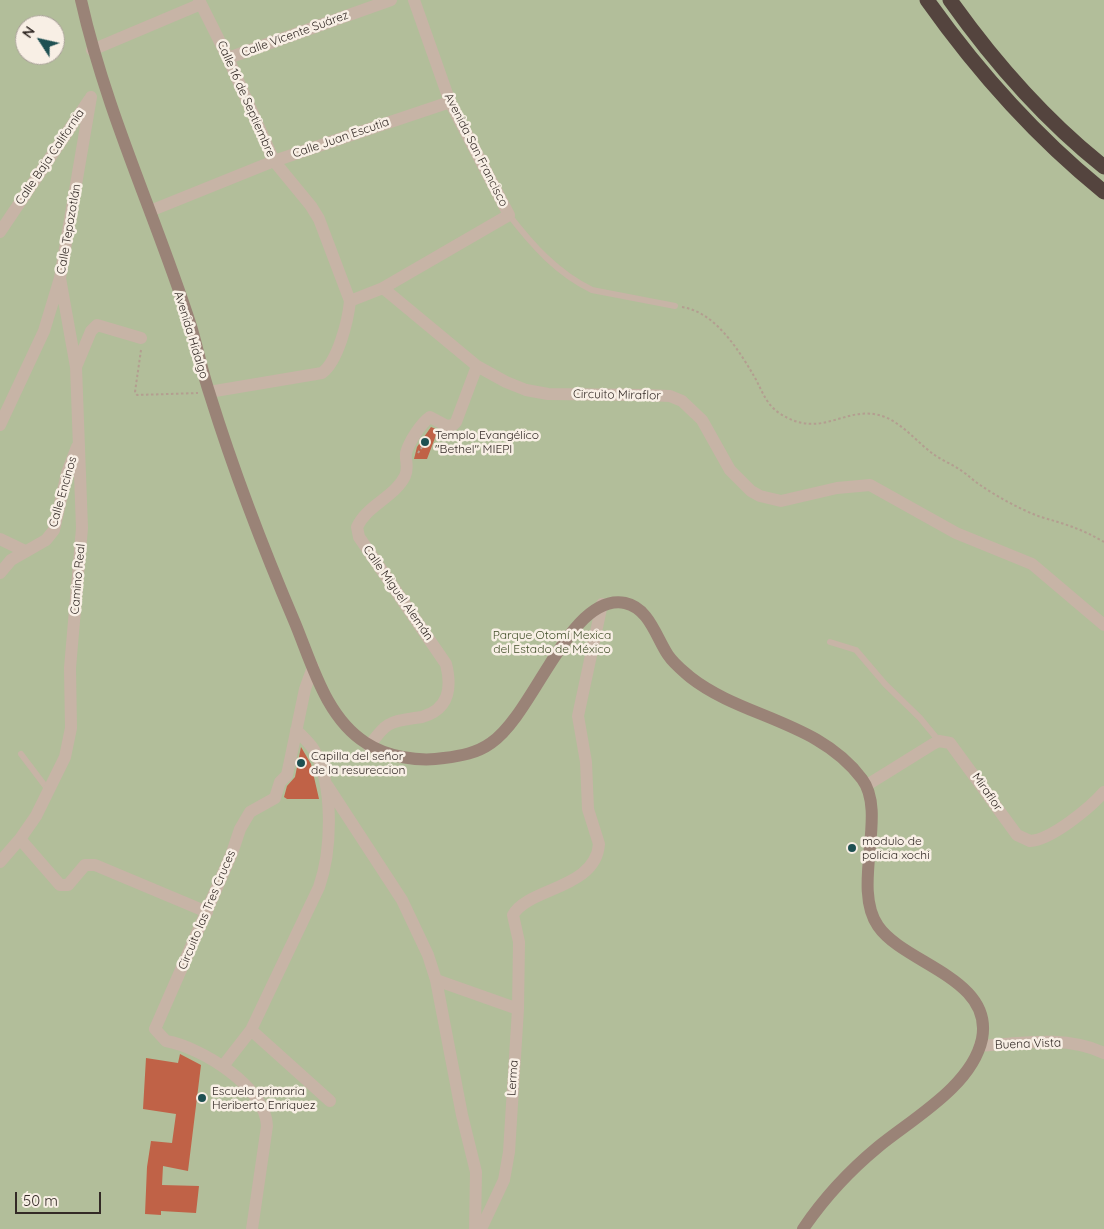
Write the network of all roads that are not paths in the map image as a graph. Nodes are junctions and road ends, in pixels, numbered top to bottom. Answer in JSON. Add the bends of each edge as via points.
{"nodes":[{"id":1,"x":80,"y":0,"type":"edge"},
{"id":2,"x":391,"y":0,"type":"edge"},
{"id":3,"x":414,"y":0,"type":"edge"},
{"id":4,"x":927,"y":0,"type":"edge"},
{"id":5,"x":950,"y":0,"type":"edge"},
{"id":6,"x":200,"y":2,"type":"edge"},
{"id":7,"x":92,"y":50,"type":"junction"},
{"id":8,"x":228,"y":58,"type":"junction"},
{"id":9,"x":104,"y":87,"type":"junction"},
{"id":10,"x":91,"y":97,"type":"junction"},
{"id":11,"x":450,"y":102,"type":"junction"},
{"id":12,"x":274,"y":161,"type":"junction"},
{"id":13,"x":1104,"y":168,"type":"edge"},
{"id":14,"x":1104,"y":192,"type":"edge"},
{"id":15,"x":150,"y":211,"type":"junction"},
{"id":16,"x":509,"y":215,"type":"junction"},
{"id":17,"x":0,"y":232,"type":"edge"},
{"id":18,"x":60,"y":278,"type":"junction"},
{"id":19,"x":383,"y":288,"type":"junction"},
{"id":20,"x":350,"y":301,"type":"junction"},
{"id":21,"x":675,"y":306,"type":"road end"},
{"id":22,"x":141,"y":338,"type":"road end"},
{"id":23,"x":477,"y":366,"type":"junction"},
{"id":24,"x":76,"y":367,"type":"junction"},
{"id":25,"x":209,"y":392,"type":"junction"},
{"id":26,"x":0,"y":424,"type":"edge"},
{"id":27,"x":78,"y":445,"type":"junction"},
{"id":28,"x":0,"y":539,"type":"edge"},
{"id":29,"x":25,"y":551,"type":"junction"},
{"id":30,"x":0,"y":573,"type":"edge"},
{"id":31,"x":602,"y":604,"type":"junction"},
{"id":32,"x":1100,"y":623,"type":"edge"},
{"id":33,"x":830,"y":642,"type":"dead end"},
{"id":34,"x":313,"y":666,"type":"junction"},
{"id":35,"x":296,"y":730,"type":"junction"},
{"id":36,"x":939,"y":741,"type":"junction"},
{"id":37,"x":369,"y":746,"type":"junction"},
{"id":38,"x":21,"y":754,"type":"dead end"},
{"id":39,"x":327,"y":785,"type":"junction"},
{"id":40,"x":868,"y":785,"type":"junction"},
{"id":41,"x":49,"y":791,"type":"junction"},
{"id":42,"x":1104,"y":792,"type":"edge"},
{"id":43,"x":20,"y":839,"type":"junction"},
{"id":44,"x":0,"y":862,"type":"edge"},
{"id":45,"x":207,"y":912,"type":"junction"},
{"id":46,"x":436,"y":980,"type":"junction"},
{"id":47,"x":518,"y":1009,"type":"junction"},
{"id":48,"x":250,"y":1030,"type":"junction"},
{"id":49,"x":980,"y":1046,"type":"junction"},
{"id":50,"x":1104,"y":1053,"type":"edge"},
{"id":51,"x":223,"y":1066,"type":"junction"},
{"id":52,"x":330,"y":1102,"type":"dead end"},
{"id":53,"x":252,"y":1229,"type":"edge"},
{"id":54,"x":475,"y":1229,"type":"edge"},
{"id":55,"x":481,"y":1229,"type":"edge"},
{"id":56,"x":803,"y":1229,"type":"edge"}],
"edges":[{"from":1,"to":7,"type":"main road","name":"Avenida Hidalgo"},
{"from":2,"to":8,"type":"street","name":"Calle Vicente Suárez"},
{"from":3,"to":11,"type":"street","name":"Avenida San Francisco"},
{"from":4,"to":14,"type":"highway","via":[[963,51],[1035,132]]},
{"from":5,"to":13,"type":"highway","via":[[979,40],[1049,119]]},
{"from":6,"to":7,"type":"street"},
{"from":6,"to":8,"type":"street","name":"Calle 16 de Septiembre"},
{"from":7,"to":9,"type":"main road","name":"Avenida Hidalgo"},
{"from":8,"to":12,"type":"street","name":"Calle 16 de Septiembre"},
{"from":9,"to":10,"type":"street","name":"Calle Baja California"},
{"from":9,"to":15,"type":"main road","name":"Avenida Hidalgo"},
{"from":10,"to":17,"type":"street","name":"Calle Baja California"},
{"from":10,"to":18,"type":"street","name":"Calle Tepozotlán"},
{"from":11,"to":12,"type":"street","name":"Calle Juan Escutia"},
{"from":11,"to":16,"type":"street","name":"Avenida San Francisco"},
{"from":12,"to":15,"type":"street","name":"Calle Juan Escutia"},
{"from":12,"to":20,"type":"street","name":"Calle 16 de Septiembre","via":[[319,219]]},
{"from":15,"to":25,"type":"main road","name":"Avenida Hidalgo"},
{"from":16,"to":19,"type":"street"},
{"from":16,"to":21,"type":"lane","via":[[534,247],[556,268],[580,284],[592,290]]},
{"from":18,"to":24,"type":"street","name":"Camino Real"},
{"from":18,"to":26,"type":"street","name":"Calle Tepozotlán","via":[[44,331]]},
{"from":19,"to":20,"type":"street"},
{"from":19,"to":23,"type":"street","name":"Circuito Miraflor"},
{"from":20,"to":25,"type":"street","via":[[336,355],[322,373]]},
{"from":22,"to":24,"type":"street","via":[[97,325],[91,331]]},
{"from":23,"to":32,"type":"street","name":"Circuito Miraflor","via":[[526,390],[548,394],[670,396],[682,401],[702,420],[730,470],[751,491],[781,501],[837,488],[870,486],[956,533],[1032,564]]},
{"from":23,"to":37,"type":"street","name":"Calle Miguel Alemán","via":[[456,422],[448,426],[430,417],[424,421],[406,454],[405,477],[363,517],[357,527],[359,537],[446,664],[450,693],[439,710],[388,725]]},
{"from":24,"to":27,"type":"street","name":"Camino Real"},
{"from":25,"to":34,"type":"main road","name":"Avenida Hidalgo","via":[[276,578]]},
{"from":27,"to":29,"type":"street","name":"Calle Encinos","via":[[67,473],[54,530],[46,540]]},
{"from":27,"to":41,"type":"street","name":"Camino Real","via":[[82,528],[70,668],[71,728],[65,757]]},
{"from":28,"to":29,"type":"street"},
{"from":29,"to":30,"type":"street","name":"Calle Encinos"},
{"from":31,"to":37,"type":"main road","via":[[583,617],[522,710],[489,745],[474,752],[430,760],[407,758]]},
{"from":31,"to":40,"type":"main road","via":[[620,602],[640,610],[668,655],[694,680],[824,744],[849,763]]},
{"from":31,"to":47,"type":"street","name":"Lerma","via":[[578,716],[586,762],[587,801],[599,844],[598,852],[580,876],[516,911],[513,923],[519,942]]},
{"from":33,"to":36,"type":"lane","via":[[856,650]]},
{"from":34,"to":35,"type":"street","name":"Circuito las Tres Cruces"},
{"from":34,"to":37,"type":"main road","name":"Avenida Hidalgo","via":[[334,710]]},
{"from":35,"to":39,"type":"street","via":[[314,750]]},
{"from":35,"to":45,"type":"street","name":"Circuito las Tres Cruces","via":[[287,774],[280,782],[275,798],[250,812],[240,829]]},
{"from":36,"to":40,"type":"street"},
{"from":36,"to":42,"type":"street","name":"Miraflor","via":[[954,746],[1017,835],[1030,841],[1050,835]]},
{"from":38,"to":41,"type":"lane"},
{"from":39,"to":46,"type":"street","via":[[402,900],[420,935]]},
{"from":39,"to":48,"type":"street","via":[[324,872]]},
{"from":40,"to":49,"type":"main road","via":[[871,833],[868,892],[872,914],[884,933],[947,976],[974,1002],[983,1026]]},
{"from":41,"to":43,"type":"street","name":"Camino Real"},
{"from":43,"to":44,"type":"street","name":"Camino Real"},
{"from":43,"to":45,"type":"street","via":[[60,885],[68,885],[85,866],[95,865]]},
{"from":45,"to":51,"type":"street","name":"Circuito las Tres Cruces","via":[[155,1029],[166,1041],[212,1058]]},
{"from":46,"to":47,"type":"street"},
{"from":46,"to":54,"type":"street","via":[[476,1172]]},
{"from":47,"to":55,"type":"street","name":"Lerma","via":[[508,1162],[504,1180]]},
{"from":48,"to":51,"type":"street"},
{"from":48,"to":52,"type":"street"},
{"from":49,"to":50,"type":"street","name":"Buena Vista","via":[[1064,1042]]},
{"from":49,"to":56,"type":"main road","via":[[966,1071],[952,1087],[841,1180]]},
{"from":51,"to":53,"type":"street","name":"Circuito las Tres Cruces","via":[[267,1113]]}]}
